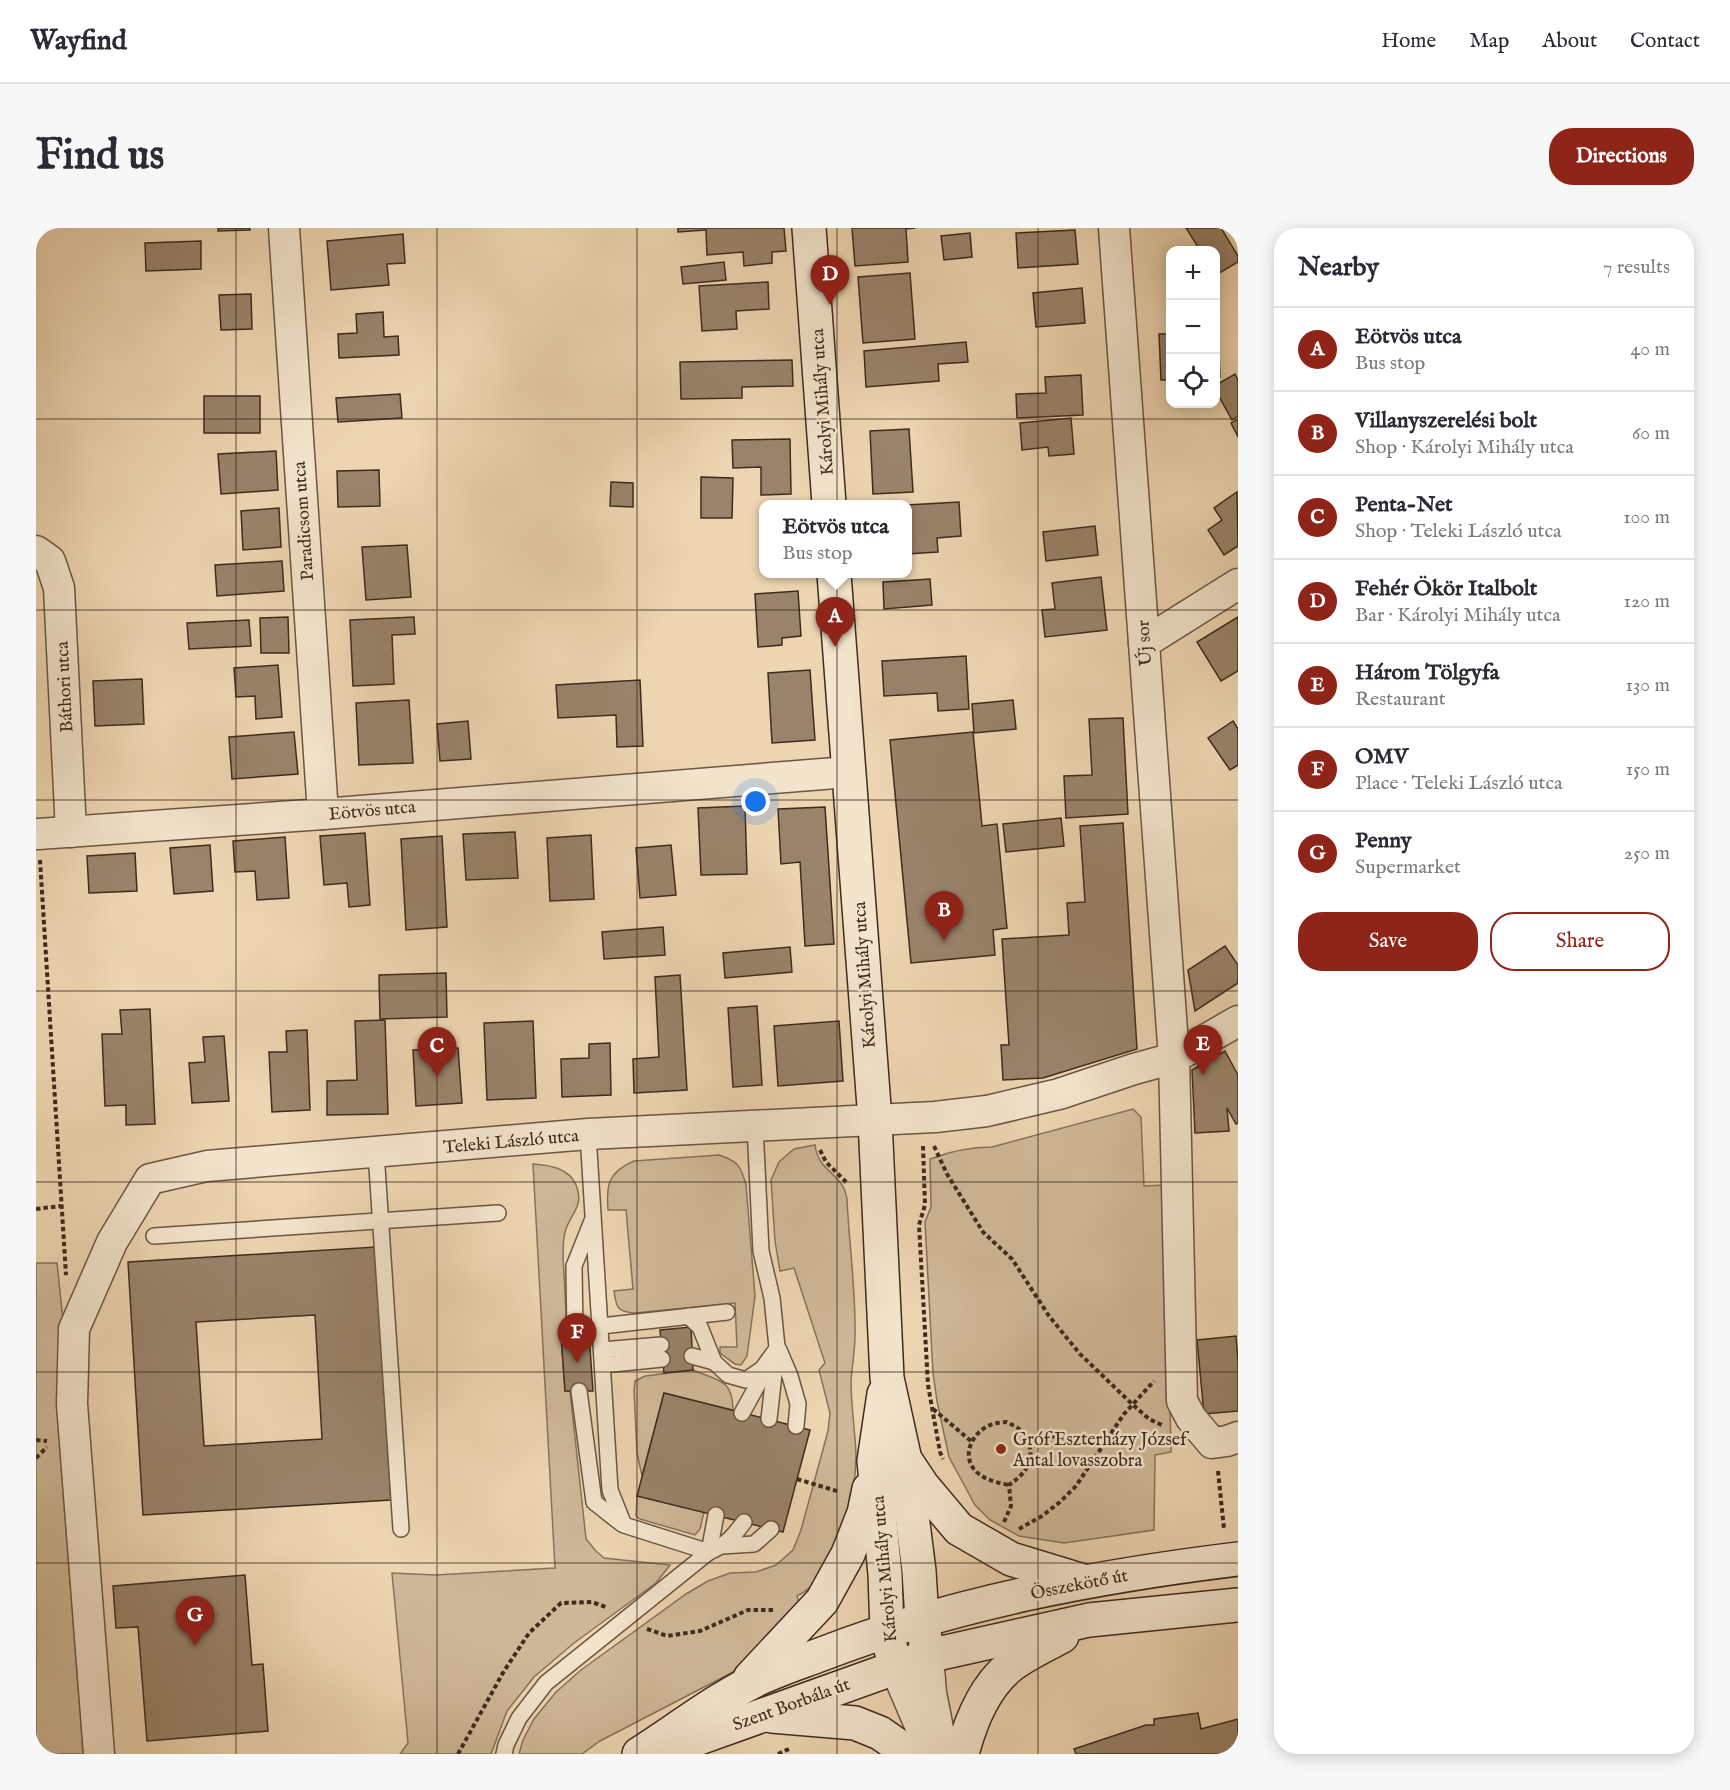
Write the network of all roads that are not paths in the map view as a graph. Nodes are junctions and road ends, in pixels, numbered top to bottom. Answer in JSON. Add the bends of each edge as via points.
{"nodes":[{"id":1,"x":284,"y":228,"type":"edge"},
{"id":2,"x":809,"y":228,"type":"edge"},
{"id":3,"x":1119,"y":231,"type":"edge"},
{"id":4,"x":829,"y":500,"type":"edge"},
{"id":5,"x":36,"y":551,"type":"edge"},
{"id":6,"x":834,"y":578,"type":"edge"},
{"id":7,"x":1238,"y":584,"type":"edge"},
{"id":8,"x":1144,"y":643,"type":"junction"},
{"id":9,"x":848,"y":772,"type":"junction"},
{"id":10,"x":323,"y":814,"type":"junction"},
{"id":11,"x":71,"y":832,"type":"junction"},
{"id":12,"x":38,"y":834,"type":"road end"},
{"id":13,"x":1238,"y":1021,"type":"edge"},
{"id":14,"x":1174,"y":1058,"type":"junction"},
{"id":15,"x":875,"y":1120,"type":"junction"},
{"id":16,"x":755,"y":1126,"type":"junction"},
{"id":17,"x":588,"y":1134,"type":"junction"},
{"id":18,"x":376,"y":1152,"type":"junction"},
{"id":19,"x":498,"y":1212,"type":"dead end"},
{"id":20,"x":593,"y":1217,"type":"junction"},
{"id":21,"x":381,"y":1221,"type":"junction"},
{"id":22,"x":154,"y":1236,"type":"dead end"},
{"id":23,"x":727,"y":1312,"type":"dead end"},
{"id":24,"x":688,"y":1316,"type":"junction"},
{"id":25,"x":601,"y":1326,"type":"junction"},
{"id":26,"x":575,"y":1335,"type":"dead end"},
{"id":27,"x":777,"y":1347,"type":"junction"},
{"id":28,"x":662,"y":1352,"type":"dead end"},
{"id":29,"x":603,"y":1357,"type":"junction"},
{"id":30,"x":579,"y":1391,"type":"dead end"},
{"id":31,"x":742,"y":1413,"type":"dead end"},
{"id":32,"x":769,"y":1419,"type":"dead end"},
{"id":33,"x":796,"y":1426,"type":"dead end"},
{"id":34,"x":1225,"y":1440,"type":"edge"},
{"id":35,"x":890,"y":1460,"type":"junction"},
{"id":36,"x":716,"y":1515,"type":"dead end"},
{"id":37,"x":744,"y":1522,"type":"dead end"},
{"id":38,"x":624,"y":1526,"type":"junction"},
{"id":39,"x":401,"y":1529,"type":"dead end"},
{"id":40,"x":771,"y":1529,"type":"dead end"},
{"id":41,"x":1234,"y":1544,"type":"edge"},
{"id":42,"x":716,"y":1549,"type":"junction"},
{"id":43,"x":1086,"y":1582,"type":"junction"},
{"id":44,"x":1238,"y":1605,"type":"edge"},
{"id":45,"x":922,"y":1620,"type":"junction"},
{"id":46,"x":1089,"y":1620,"type":"junction"},
{"id":47,"x":887,"y":1631,"type":"junction"},
{"id":48,"x":928,"y":1656,"type":"junction"},
{"id":49,"x":895,"y":1667,"type":"junction"},
{"id":50,"x":739,"y":1689,"type":"junction"},
{"id":51,"x":761,"y":1714,"type":"junction"},
{"id":52,"x":99,"y":1754,"type":"edge"},
{"id":53,"x":504,"y":1754,"type":"edge"},
{"id":54,"x":639,"y":1754,"type":"edge"},
{"id":55,"x":655,"y":1754,"type":"edge"},
{"id":56,"x":910,"y":1754,"type":"edge"},
{"id":57,"x":933,"y":1754,"type":"edge"},
{"id":58,"x":943,"y":1754,"type":"edge"},
{"id":59,"x":963,"y":1754,"type":"edge"}],
"edges":[{"from":1,"to":10,"type":"street","name":"Paradicsom utca"},
{"from":2,"to":4,"type":"street","name":"Károlyi Mihály utca"},
{"from":3,"to":8,"type":"street","name":"Új sor"},
{"from":5,"to":11,"type":"street","name":"Báthori utca","via":[[50,561],[59,588]]},
{"from":6,"to":9,"type":"street","name":"Károlyi Mihály utca"},
{"from":7,"to":8,"type":"street"},
{"from":8,"to":14,"type":"street","name":"Új sor"},
{"from":9,"to":10,"type":"street","name":"Eötvös utca"},
{"from":9,"to":15,"type":"street","name":"Károlyi Mihály utca"},
{"from":10,"to":11,"type":"street","name":"Eötvös utca"},
{"from":11,"to":12,"type":"street","name":"Eötvös utca"},
{"from":13,"to":14,"type":"street","name":"Teleki László utca"},
{"from":14,"to":15,"type":"street","name":"Teleki László utca","via":[[998,1109]]},
{"from":14,"to":34,"type":"street","name":"Új sor","via":[[1182,1401],[1191,1418]]},
{"from":15,"to":16,"type":"street","name":"Teleki László utca"},
{"from":15,"to":35,"type":"street","name":"Károlyi Mihály utca"},
{"from":16,"to":17,"type":"street","name":"Teleki László utca"},
{"from":16,"to":27,"type":"lane","via":[[761,1251],[772,1298]]},
{"from":17,"to":18,"type":"street","name":"Teleki László utca"},
{"from":17,"to":20,"type":"lane"},
{"from":18,"to":21,"type":"lane"},
{"from":18,"to":52,"type":"street","name":"Teleki László utca","via":[[207,1166],[150,1179],[112,1242],[74,1329],[72,1404]]},
{"from":19,"to":21,"type":"lane"},
{"from":20,"to":25,"type":"lane"},
{"from":20,"to":26,"type":"lane","via":[[574,1266]]},
{"from":21,"to":22,"type":"lane"},
{"from":21,"to":39,"type":"lane"},
{"from":23,"to":24,"type":"lane"},
{"from":24,"to":25,"type":"lane"},
{"from":24,"to":27,"type":"lane","via":[[700,1328],[697,1348],[728,1375],[746,1380],[762,1369]]},
{"from":25,"to":29,"type":"lane"},
{"from":27,"to":31,"type":"lane"},
{"from":27,"to":32,"type":"lane"},
{"from":27,"to":33,"type":"lane","via":[[798,1404]]},
{"from":28,"to":29,"type":"lane"},
{"from":29,"to":38,"type":"lane","via":[[610,1490]]},
{"from":30,"to":38,"type":"lane","via":[[594,1502]]},
{"from":35,"to":43,"type":"street","via":[[922,1485],[959,1529],[1011,1559]]},
{"from":35,"to":45,"type":"street","name":"Károlyi Mihály utca","via":[[919,1571]]},
{"from":35,"to":47,"type":"street","name":"Károlyi Mihály utca"},
{"from":35,"to":50,"type":"street","via":[[848,1554],[822,1601]]},
{"from":36,"to":42,"type":"lane"},
{"from":37,"to":42,"type":"lane"},
{"from":38,"to":42,"type":"lane"},
{"from":40,"to":42,"type":"lane","via":[[754,1544]]},
{"from":41,"to":43,"type":"street","name":"Összekötő út","via":[[1185,1565]]},
{"from":42,"to":53,"type":"lane","via":[[546,1683],[519,1718]]},
{"from":43,"to":45,"type":"street","name":"Összekötő út"},
{"from":44,"to":46,"type":"street","name":"Összekötő út"},
{"from":45,"to":47,"type":"street","name":"Összekötő út"},
{"from":45,"to":48,"type":"street","name":"Károlyi Mihály utca"},
{"from":46,"to":48,"type":"street","name":"Összekötő út"},
{"from":46,"to":59,"type":"street","via":[[1009,1667],[986,1692]]},
{"from":47,"to":49,"type":"street","name":"Károlyi Mihály utca"},
{"from":47,"to":50,"type":"street","name":"Szent Borbála út"},
{"from":48,"to":49,"type":"street","name":"Szent Borbála út"},
{"from":48,"to":58,"type":"street"},
{"from":49,"to":51,"type":"street","name":"Szent Borbála út"},
{"from":49,"to":57,"type":"street","name":"Károlyi Mihály utca"},
{"from":50,"to":54,"type":"street","name":"Szent Borbála út"},
{"from":51,"to":55,"type":"street","name":"Szent Borbála út"},
{"from":51,"to":56,"type":"street","via":[[855,1723],[880,1733]]}]}
